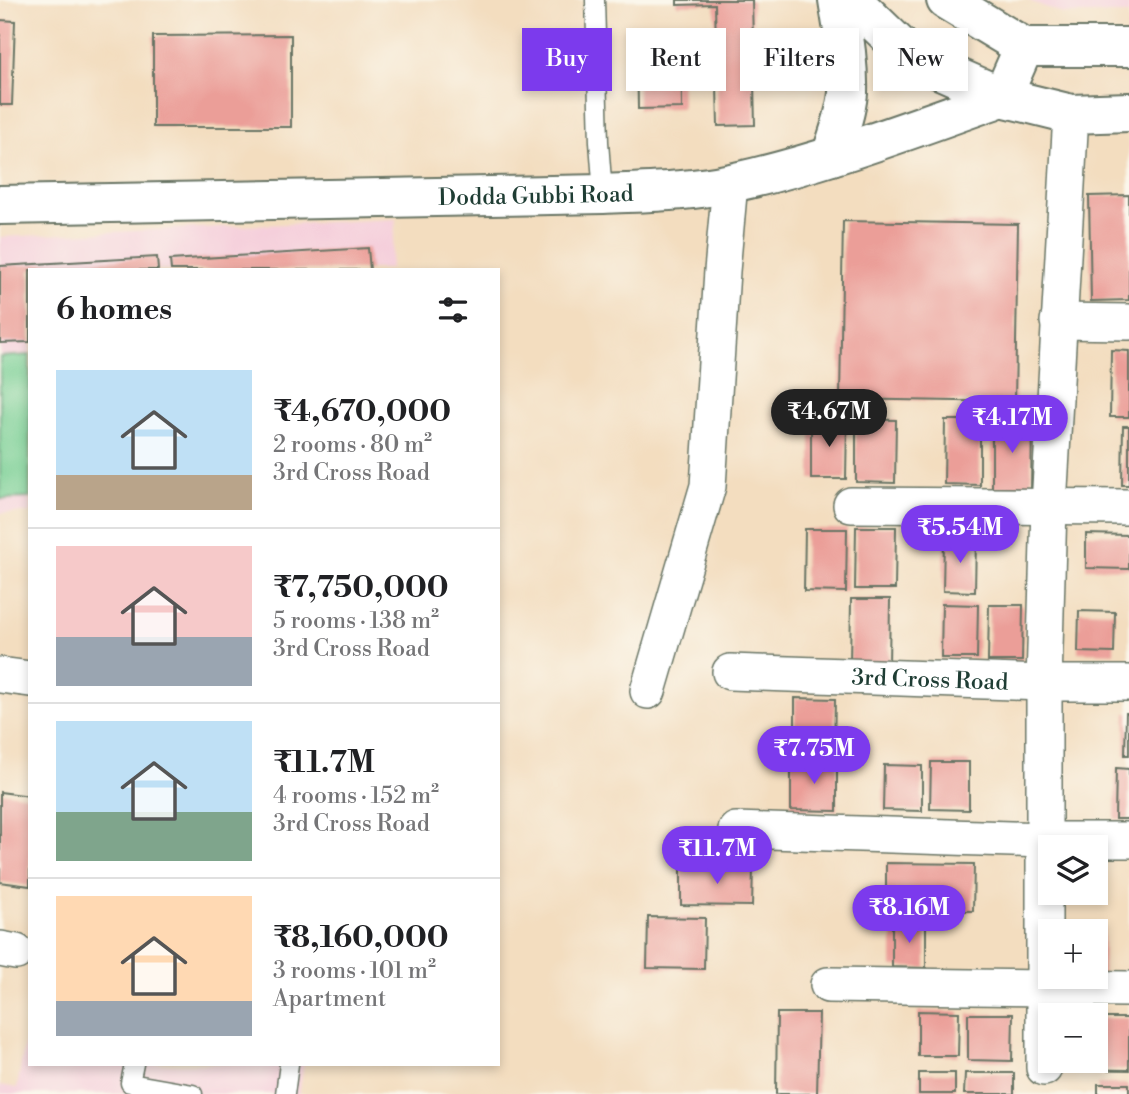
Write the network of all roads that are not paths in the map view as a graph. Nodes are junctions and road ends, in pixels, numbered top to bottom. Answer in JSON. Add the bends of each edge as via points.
{"nodes":[{"id":1,"x":595,"y":0,"type":"edge"},
{"id":2,"x":838,"y":0,"type":"edge"},
{"id":3,"x":852,"y":0,"type":"edge"},
{"id":4,"x":946,"y":0,"type":"edge"},
{"id":5,"x":1024,"y":47,"type":"junction"},
{"id":6,"x":1129,"y":47,"type":"edge"},
{"id":7,"x":1002,"y":97,"type":"junction"},
{"id":8,"x":1129,"y":113,"type":"edge"},
{"id":9,"x":1071,"y":114,"type":"junction"},
{"id":10,"x":831,"y":156,"type":"junction"},
{"id":11,"x":730,"y":183,"type":"junction"},
{"id":12,"x":603,"y":194,"type":"junction"},
{"id":13,"x":0,"y":205,"type":"edge"},
{"id":14,"x":1058,"y":321,"type":"junction"},
{"id":15,"x":1129,"y":322,"type":"edge"},
{"id":16,"x":851,"y":505,"type":"dead end"},
{"id":17,"x":1049,"y":506,"type":"junction"},
{"id":18,"x":1129,"y":507,"type":"edge"},
{"id":19,"x":730,"y":672,"type":"dead end"},
{"id":20,"x":0,"y":675,"type":"edge"},
{"id":21,"x":28,"y":679,"type":"edge"},
{"id":22,"x":1044,"y":683,"type":"junction"},
{"id":23,"x":1129,"y":683,"type":"edge"},
{"id":24,"x":648,"y":691,"type":"dead end"},
{"id":25,"x":736,"y":830,"type":"dead end"},
{"id":26,"x":1043,"y":835,"type":"edge"},
{"id":27,"x":1038,"y":840,"type":"edge"},
{"id":28,"x":1108,"y":841,"type":"edge"},
{"id":29,"x":1129,"y":841,"type":"edge"},
{"id":30,"x":828,"y":985,"type":"dead end"},
{"id":31,"x":1038,"y":987,"type":"edge"},
{"id":32,"x":1108,"y":988,"type":"edge"},
{"id":33,"x":1129,"y":989,"type":"edge"},
{"id":34,"x":134,"y":1066,"type":"edge"},
{"id":35,"x":289,"y":1066,"type":"edge"},
{"id":36,"x":193,"y":1094,"type":"edge"},
{"id":37,"x":285,"y":1094,"type":"edge"}],
"edges":[{"from":1,"to":12,"type":"lane"},
{"from":2,"to":10,"type":"street","via":[[848,95]]},
{"from":3,"to":7,"type":"street","via":[[911,57]]},
{"from":4,"to":5,"type":"street"},
{"from":5,"to":6,"type":"street"},
{"from":5,"to":7,"type":"street"},
{"from":7,"to":9,"type":"street"},
{"from":7,"to":10,"type":"street","name":"Dodda Gubbi Road"},
{"from":8,"to":9,"type":"street"},
{"from":9,"to":14,"type":"street"},
{"from":10,"to":11,"type":"street","name":"Dodda Gubbi Road"},
{"from":11,"to":12,"type":"street","name":"Dodda Gubbi Road"},
{"from":11,"to":24,"type":"street","via":[[708,486]]},
{"from":12,"to":13,"type":"street","name":"Dodda Gubbi Road"},
{"from":14,"to":15,"type":"street"},
{"from":14,"to":17,"type":"street"},
{"from":16,"to":17,"type":"street"},
{"from":17,"to":18,"type":"street"},
{"from":17,"to":22,"type":"street"},
{"from":19,"to":22,"type":"street","name":"3rd Cross Road"},
{"from":20,"to":21,"type":"street"},
{"from":22,"to":23,"type":"street","name":"3rd Cross Road"},
{"from":22,"to":26,"type":"street"},
{"from":25,"to":27,"type":"street"},
{"from":28,"to":29,"type":"street"},
{"from":30,"to":31,"type":"street"},
{"from":32,"to":33,"type":"street"},
{"from":34,"to":36,"type":"lane","via":[[130,1083]]},
{"from":35,"to":37,"type":"lane"}]}
